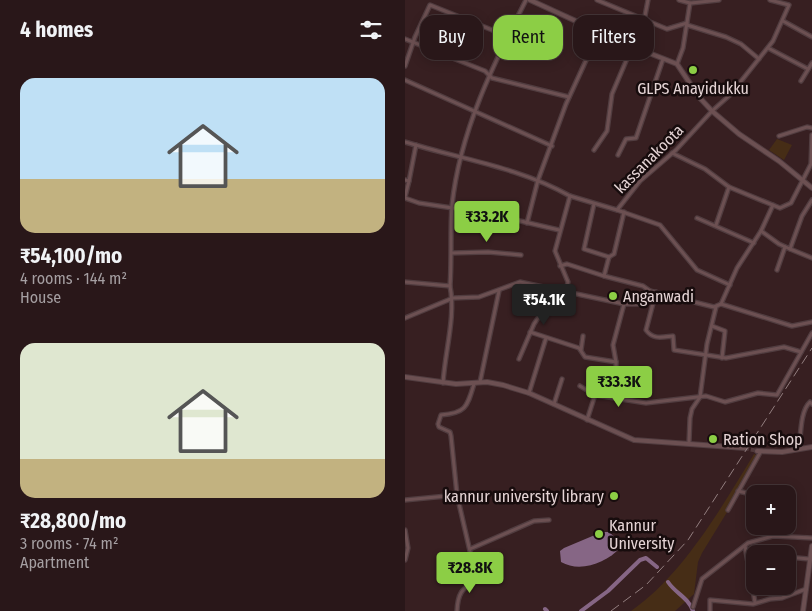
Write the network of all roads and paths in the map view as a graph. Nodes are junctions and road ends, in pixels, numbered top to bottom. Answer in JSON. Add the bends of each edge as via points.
{"nodes":[{"id":1,"x":528,"y":0,"type":"edge"},
{"id":2,"x":599,"y":0,"type":"edge"},
{"id":3,"x":648,"y":0,"type":"edge"},
{"id":4,"x":679,"y":0,"type":"edge"},
{"id":5,"x":719,"y":0,"type":"edge"},
{"id":6,"x":770,"y":0,"type":"edge"},
{"id":7,"x":690,"y":3,"type":"junction"},
{"id":8,"x":519,"y":15,"type":"edge"},
{"id":9,"x":631,"y":15,"type":"edge"},
{"id":10,"x":645,"y":15,"type":"edge"},
{"id":11,"x":573,"y":20,"type":"edge"},
{"id":12,"x":783,"y":21,"type":"junction"},
{"id":13,"x":654,"y":24,"type":"edge"},
{"id":14,"x":687,"y":24,"type":"junction"},
{"id":15,"x":493,"y":30,"type":"edge"},
{"id":16,"x":812,"y":37,"type":"edge"},
{"id":17,"x":405,"y":39,"type":"edge"},
{"id":18,"x":413,"y":42,"type":"junction"},
{"id":19,"x":768,"y":48,"type":"junction"},
{"id":20,"x":654,"y":56,"type":"edge"},
{"id":21,"x":663,"y":59,"type":"junction"},
{"id":22,"x":759,"y":59,"type":"junction"},
{"id":23,"x":496,"y":60,"type":"edge"},
{"id":24,"x":586,"y":60,"type":"edge"},
{"id":25,"x":626,"y":60,"type":"edge"},
{"id":26,"x":812,"y":63,"type":"edge"},
{"id":27,"x":677,"y":64,"type":"junction"},
{"id":28,"x":405,"y":66,"type":"edge"},
{"id":29,"x":808,"y":70,"type":"junction"},
{"id":30,"x":489,"y":75,"type":"junction"},
{"id":31,"x":405,"y":80,"type":"edge"},
{"id":32,"x":801,"y":81,"type":"dead end"},
{"id":33,"x":569,"y":97,"type":"junction"},
{"id":34,"x":712,"y":111,"type":"junction"},
{"id":35,"x":475,"y":112,"type":"junction"},
{"id":36,"x":812,"y":128,"type":"edge"},
{"id":37,"x":812,"y":135,"type":"edge"},
{"id":38,"x":779,"y":136,"type":"dead end"},
{"id":39,"x":405,"y":142,"type":"edge"},
{"id":40,"x":416,"y":145,"type":"junction"},
{"id":41,"x":552,"y":146,"type":"junction"},
{"id":42,"x":594,"y":150,"type":"dead end"},
{"id":43,"x":672,"y":153,"type":"junction"},
{"id":44,"x":618,"y":155,"type":"dead end"},
{"id":45,"x":461,"y":157,"type":"junction"},
{"id":46,"x":538,"y":180,"type":"junction"},
{"id":47,"x":802,"y":180,"type":"junction"},
{"id":48,"x":407,"y":181,"type":"edge"},
{"id":49,"x":729,"y":187,"type":"junction"},
{"id":50,"x":812,"y":188,"type":"edge"},
{"id":51,"x":570,"y":196,"type":"junction"},
{"id":52,"x":405,"y":198,"type":"edge"},
{"id":53,"x":812,"y":200,"type":"edge"},
{"id":54,"x":594,"y":204,"type":"junction"},
{"id":55,"x":773,"y":205,"type":"junction"},
{"id":56,"x":452,"y":207,"type":"junction"},
{"id":57,"x":617,"y":210,"type":"junction"},
{"id":58,"x":623,"y":212,"type":"junction"},
{"id":59,"x":697,"y":218,"type":"dead end"},
{"id":60,"x":527,"y":223,"type":"junction"},
{"id":61,"x":716,"y":225,"type":"junction"},
{"id":62,"x":559,"y":230,"type":"junction"},
{"id":63,"x":761,"y":231,"type":"junction"},
{"id":64,"x":754,"y":243,"type":"junction"},
{"id":65,"x":785,"y":247,"type":"junction"},
{"id":66,"x":789,"y":249,"type":"junction"},
{"id":67,"x":452,"y":253,"type":"junction"},
{"id":68,"x":521,"y":255,"type":"dead end"},
{"id":69,"x":609,"y":257,"type":"junction"},
{"id":70,"x":812,"y":258,"type":"edge"},
{"id":71,"x":561,"y":266,"type":"junction"},
{"id":72,"x":777,"y":270,"type":"dead end"},
{"id":73,"x":604,"y":276,"type":"junction"},
{"id":74,"x":405,"y":282,"type":"edge"},
{"id":75,"x":450,"y":286,"type":"junction"},
{"id":76,"x":730,"y":286,"type":"junction"},
{"id":77,"x":547,"y":288,"type":"junction"},
{"id":78,"x":499,"y":291,"type":"junction"},
{"id":79,"x":566,"y":291,"type":"junction"},
{"id":80,"x":649,"y":291,"type":"junction"},
{"id":81,"x":656,"y":292,"type":"junction"},
{"id":82,"x":453,"y":298,"type":"junction"},
{"id":83,"x":624,"y":304,"type":"junction"},
{"id":84,"x":721,"y":304,"type":"junction"},
{"id":85,"x":717,"y":306,"type":"junction"},
{"id":86,"x":405,"y":318,"type":"edge"},
{"id":87,"x":812,"y":322,"type":"edge"},
{"id":88,"x":712,"y":326,"type":"junction"},
{"id":89,"x":530,"y":332,"type":"junction"},
{"id":90,"x":812,"y":332,"type":"edge"},
{"id":91,"x":583,"y":336,"type":"dead end"},
{"id":92,"x":546,"y":338,"type":"junction"},
{"id":93,"x":581,"y":350,"type":"junction"},
{"id":94,"x":801,"y":352,"type":"junction"},
{"id":95,"x":705,"y":356,"type":"junction"},
{"id":96,"x":722,"y":358,"type":"junction"},
{"id":97,"x":519,"y":359,"type":"dead end"},
{"id":98,"x":616,"y":362,"type":"junction"},
{"id":99,"x":405,"y":377,"type":"edge"},
{"id":100,"x":562,"y":380,"type":"dead end"},
{"id":101,"x":480,"y":382,"type":"junction"},
{"id":102,"x":443,"y":383,"type":"junction"},
{"id":103,"x":474,"y":384,"type":"junction"},
{"id":104,"x":580,"y":386,"type":"dead end"},
{"id":105,"x":529,"y":393,"type":"junction"},
{"id":106,"x":595,"y":395,"type":"junction"},
{"id":107,"x":700,"y":397,"type":"junction"},
{"id":108,"x":616,"y":398,"type":"junction"},
{"id":109,"x":554,"y":404,"type":"junction"},
{"id":110,"x":812,"y":404,"type":"edge"},
{"id":111,"x":587,"y":420,"type":"junction"},
{"id":112,"x":689,"y":442,"type":"junction"},
{"id":113,"x":812,"y":447,"type":"edge"},
{"id":114,"x":745,"y":448,"type":"tunnel mouth"},
{"id":115,"x":799,"y":448,"type":"junction"},
{"id":116,"x":759,"y":451,"type":"joint"},
{"id":117,"x":738,"y":490,"type":"junction"},
{"id":118,"x":746,"y":492,"type":"edge"},
{"id":119,"x":457,"y":495,"type":"junction"},
{"id":120,"x":405,"y":500,"type":"edge"},
{"id":121,"x":727,"y":510,"type":"dead end"},
{"id":122,"x":549,"y":520,"type":"dead end"},
{"id":123,"x":405,"y":530,"type":"edge"},
{"id":124,"x":812,"y":538,"type":"edge"},
{"id":125,"x":745,"y":546,"type":"junction"},
{"id":126,"x":812,"y":546,"type":"edge"},
{"id":127,"x":470,"y":549,"type":"junction"},
{"id":128,"x":746,"y":551,"type":"edge"},
{"id":129,"x":796,"y":558,"type":"edge"},
{"id":130,"x":809,"y":559,"type":"junction"},
{"id":131,"x":405,"y":560,"type":"edge"},
{"id":132,"x":810,"y":572,"type":"edge"},
{"id":133,"x":807,"y":589,"type":"junction"},
{"id":134,"x":754,"y":595,"type":"edge"},
{"id":135,"x":755,"y":602,"type":"junction"},
{"id":136,"x":693,"y":607,"type":"dead end"},
{"id":137,"x":457,"y":611,"type":"edge"},
{"id":138,"x":710,"y":611,"type":"edge"},
{"id":139,"x":803,"y":611,"type":"edge"}],
"edges":[{"from":1,"to":8,"type":"street"},
{"from":1,"to":11,"type":"street"},
{"from":2,"to":9,"type":"street"},
{"from":3,"to":10,"type":"street"},
{"from":4,"to":7,"type":"street"},
{"from":5,"to":7,"type":"street"},
{"from":6,"to":12,"type":"street","via":[[789,5]]},
{"from":7,"to":14,"type":"street"},
{"from":12,"to":16,"type":"street"},
{"from":12,"to":19,"type":"street","name":"kassanakoota"},
{"from":13,"to":14,"type":"street","via":[[669,29],[681,23]]},
{"from":14,"to":22,"type":"street","via":[[741,44]]},
{"from":14,"to":27,"type":"street"},
{"from":15,"to":18,"type":"street","via":[[430,5]]},
{"from":17,"to":18,"type":"street"},
{"from":18,"to":28,"type":"street"},
{"from":18,"to":30,"type":"street"},
{"from":19,"to":22,"type":"street","name":"kassanakoota"},
{"from":19,"to":29,"type":"street"},
{"from":20,"to":21,"type":"street"},
{"from":21,"to":27,"type":"street"},
{"from":21,"to":44,"type":"street","via":[[637,138],[626,139]]},
{"from":22,"to":34,"type":"street","name":"kassanakoota","via":[[730,95]]},
{"from":23,"to":30,"type":"street"},
{"from":24,"to":33,"type":"street"},
{"from":25,"to":42,"type":"street","via":[[612,94],[607,131]]},
{"from":26,"to":29,"type":"street"},
{"from":27,"to":34,"type":"street"},
{"from":29,"to":32,"type":"street"},
{"from":30,"to":33,"type":"street"},
{"from":30,"to":35,"type":"street"},
{"from":31,"to":35,"type":"street"},
{"from":33,"to":41,"type":"street"},
{"from":34,"to":43,"type":"street","name":"kassanakoota"},
{"from":34,"to":47,"type":"street"},
{"from":35,"to":41,"type":"street"},
{"from":35,"to":45,"type":"street"},
{"from":36,"to":38,"type":"street"},
{"from":37,"to":47,"type":"street","via":[[811,164]]},
{"from":39,"to":40,"type":"street","name":"kassanakoota"},
{"from":40,"to":45,"type":"street","name":"kassanakoota"},
{"from":40,"to":48,"type":"street"},
{"from":41,"to":46,"type":"street"},
{"from":43,"to":49,"type":"street","via":[[705,169]]},
{"from":43,"to":57,"type":"street","name":"kassanakoota","via":[[640,181]]},
{"from":45,"to":46,"type":"street","name":"kassanakoota"},
{"from":45,"to":56,"type":"street"},
{"from":46,"to":51,"type":"street","name":"kassanakoota"},
{"from":46,"to":60,"type":"street"},
{"from":47,"to":50,"type":"street"},
{"from":47,"to":55,"type":"street","via":[[787,207]]},
{"from":48,"to":52,"type":"street"},
{"from":49,"to":55,"type":"street"},
{"from":49,"to":61,"type":"street"},
{"from":51,"to":54,"type":"street","name":"kassanakoota"},
{"from":51,"to":62,"type":"street"},
{"from":52,"to":56,"type":"street"},
{"from":53,"to":66,"type":"street"},
{"from":54,"to":57,"type":"street","name":"kassanakoota"},
{"from":54,"to":69,"type":"street","via":[[585,249]]},
{"from":55,"to":63,"type":"street"},
{"from":56,"to":60,"type":"street"},
{"from":56,"to":67,"type":"street"},
{"from":57,"to":58,"type":"street"},
{"from":58,"to":69,"type":"street","via":[[614,254]]},
{"from":58,"to":76,"type":"street","via":[[660,225],[697,270]]},
{"from":59,"to":61,"type":"street"},
{"from":60,"to":62,"type":"street"},
{"from":61,"to":64,"type":"street"},
{"from":62,"to":71,"type":"street","via":[[555,251]]},
{"from":63,"to":64,"type":"street"},
{"from":63,"to":65,"type":"street"},
{"from":64,"to":76,"type":"street","via":[[737,268]]},
{"from":65,"to":66,"type":"street"},
{"from":65,"to":72,"type":"street"},
{"from":66,"to":70,"type":"street"},
{"from":67,"to":68,"type":"street"},
{"from":67,"to":75,"type":"street"},
{"from":69,"to":73,"type":"street"},
{"from":71,"to":73,"type":"street","via":[[567,264]]},
{"from":71,"to":79,"type":"street","via":[[568,282]]},
{"from":73,"to":80,"type":"street","via":[[643,286]]},
{"from":74,"to":75,"type":"street"},
{"from":75,"to":82,"type":"street"},
{"from":76,"to":84,"type":"street"},
{"from":77,"to":78,"type":"street","via":[[520,282]]},
{"from":77,"to":79,"type":"street"},
{"from":77,"to":89,"type":"street","via":[[542,312]]},
{"from":78,"to":82,"type":"street","via":[[479,297]]},
{"from":78,"to":101,"type":"street"},
{"from":79,"to":83,"type":"street"},
{"from":80,"to":81,"type":"street"},
{"from":80,"to":83,"type":"street","via":[[644,304]]},
{"from":81,"to":85,"type":"street"},
{"from":81,"to":95,"type":"street","via":[[646,330],[650,336],[673,336],[674,350]]},
{"from":82,"to":86,"type":"street"},
{"from":82,"to":102,"type":"street"},
{"from":83,"to":98,"type":"street","via":[[614,336]]},
{"from":84,"to":85,"type":"street"},
{"from":84,"to":87,"type":"street","via":[[792,326]]},
{"from":85,"to":88,"type":"street"},
{"from":88,"to":95,"type":"street"},
{"from":88,"to":96,"type":"street","via":[[725,331]]},
{"from":89,"to":92,"type":"street"},
{"from":89,"to":97,"type":"street"},
{"from":90,"to":94,"type":"street"},
{"from":91,"to":93,"type":"street"},
{"from":92,"to":93,"type":"street"},
{"from":92,"to":105,"type":"street"},
{"from":93,"to":98,"type":"street","via":[[585,357]]},
{"from":94,"to":96,"type":"street","via":[[785,347]]},
{"from":94,"to":107,"type":"street","via":[[777,396],[758,393],[725,402]]},
{"from":95,"to":96,"type":"street"},
{"from":95,"to":107,"type":"street"},
{"from":98,"to":108,"type":"street"},
{"from":99,"to":102,"type":"street"},
{"from":100,"to":109,"type":"street"},
{"from":101,"to":103,"type":"street"},
{"from":101,"to":105,"type":"street"},
{"from":102,"to":103,"type":"street"},
{"from":103,"to":119,"type":"street","via":[[465,408],[455,414],[441,415],[438,424],[450,432]]},
{"from":104,"to":106,"type":"street"},
{"from":105,"to":109,"type":"street"},
{"from":106,"to":108,"type":"street"},
{"from":106,"to":111,"type":"street"},
{"from":107,"to":108,"type":"street","via":[[646,403]]},
{"from":107,"to":112,"type":"street","via":[[692,409]]},
{"from":109,"to":111,"type":"street"},
{"from":110,"to":115,"type":"street","via":[[807,404]]},
{"from":111,"to":112,"type":"street","via":[[634,440]]},
{"from":112,"to":114,"type":"street"},
{"from":113,"to":115,"type":"street"},
{"from":115,"to":116,"type":"street","via":[[782,452]]},
{"from":116,"to":117,"type":"street"},
{"from":117,"to":118,"type":"street"},
{"from":117,"to":121,"type":"street"},
{"from":119,"to":120,"type":"street"},
{"from":119,"to":127,"type":"street"},
{"from":122,"to":127,"type":"street","via":[[534,521]]},
{"from":123,"to":131,"type":"street","via":[[408,548]]},
{"from":124,"to":125,"type":"street","via":[[766,537]]},
{"from":125,"to":128,"type":"street"},
{"from":125,"to":136,"type":"street","via":[[702,579]]},
{"from":126,"to":130,"type":"street"},
{"from":127,"to":137,"type":"street","via":[[480,577],[463,588],[457,598]]},
{"from":129,"to":130,"type":"street"},
{"from":130,"to":132,"type":"street"},
{"from":132,"to":133,"type":"street"},
{"from":133,"to":135,"type":"street","via":[[782,598]]},
{"from":133,"to":139,"type":"street"},
{"from":134,"to":135,"type":"street"},
{"from":135,"to":138,"type":"street","via":[[711,600]]}]}
